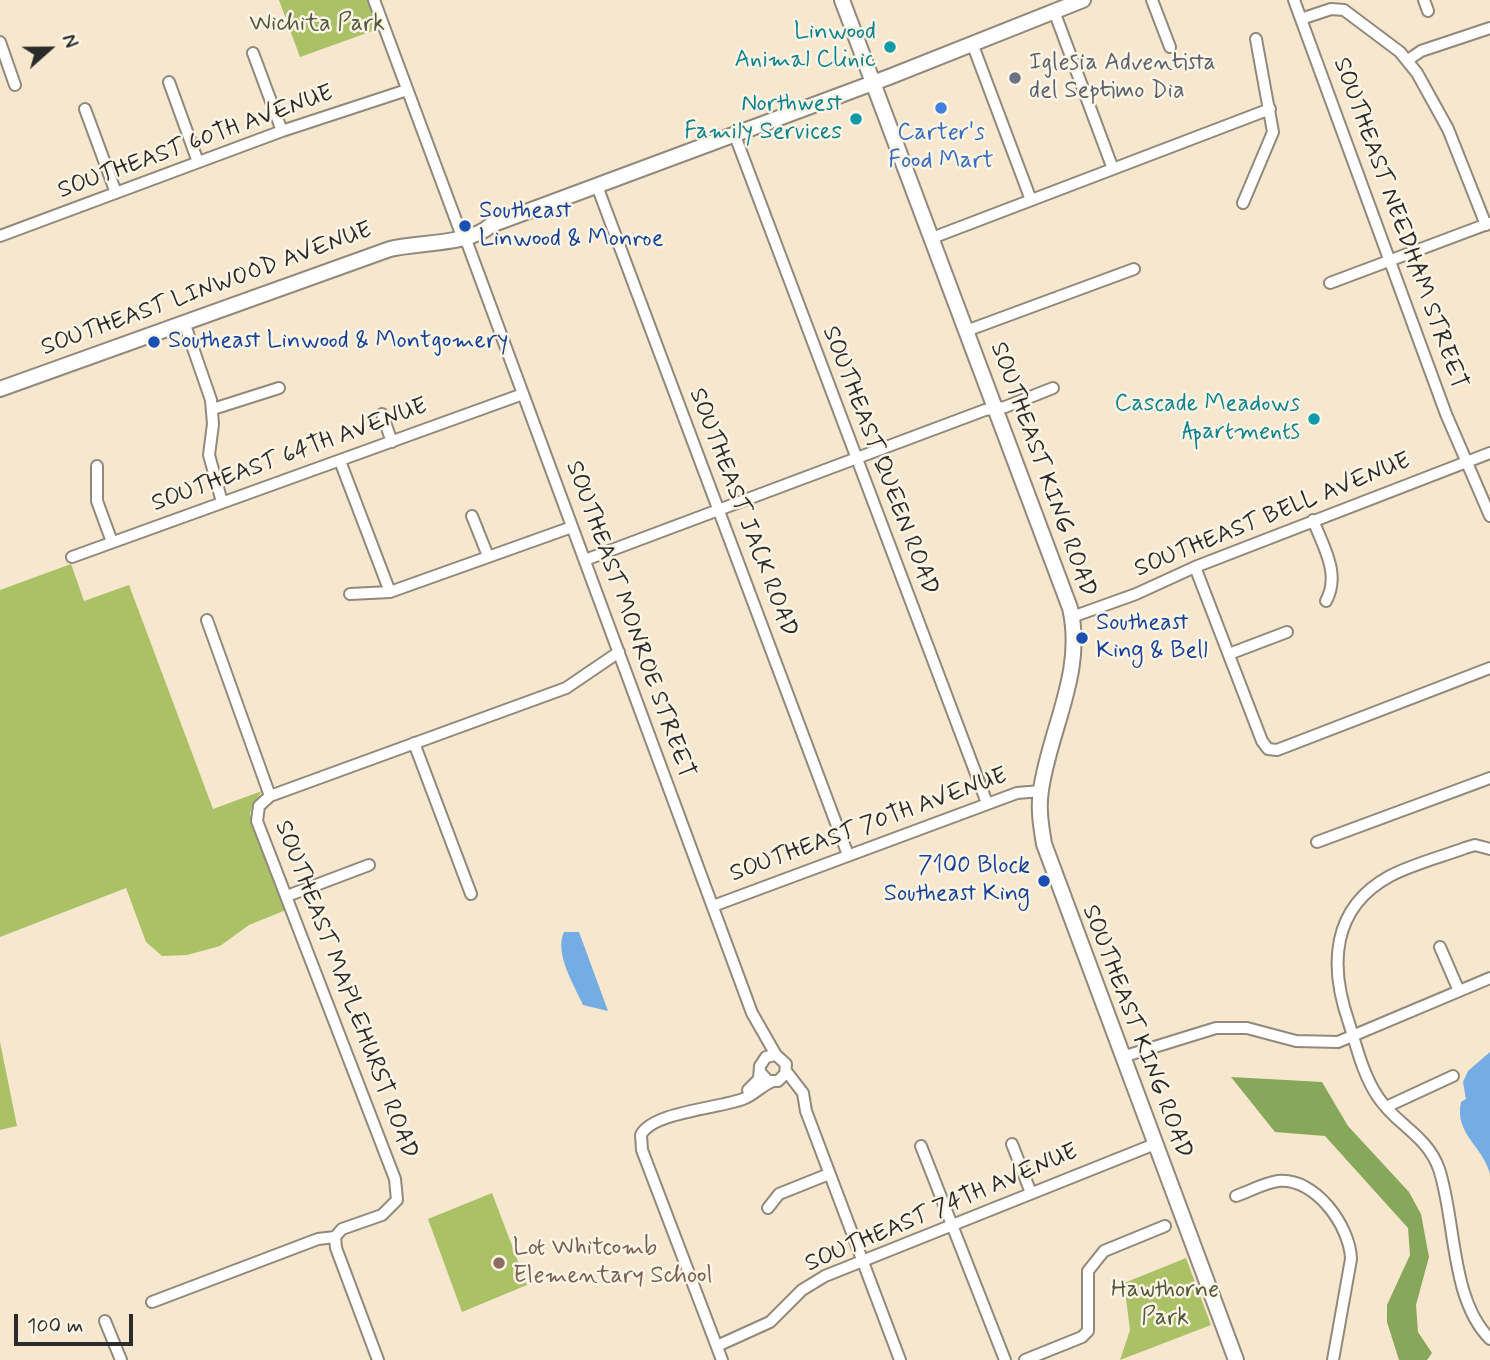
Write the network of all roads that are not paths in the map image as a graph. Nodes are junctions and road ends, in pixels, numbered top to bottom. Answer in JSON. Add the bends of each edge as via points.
{"nodes":[{"id":1,"x":388,"y":0,"type":"edge"},
{"id":2,"x":842,"y":0,"type":"edge"},
{"id":3,"x":1083,"y":0,"type":"edge"},
{"id":4,"x":1152,"y":0,"type":"edge"},
{"id":5,"x":1294,"y":0,"type":"edge"},
{"id":6,"x":375,"y":2,"type":"edge"},
{"id":7,"x":1054,"y":11,"type":"junction"},
{"id":8,"x":1301,"y":19,"type":"junction"},
{"id":9,"x":1490,"y":28,"type":"edge"},
{"id":10,"x":1256,"y":39,"type":"dead end"},
{"id":11,"x":0,"y":42,"type":"edge"},
{"id":12,"x":972,"y":43,"type":"junction"},
{"id":13,"x":1170,"y":47,"type":"dead end"},
{"id":14,"x":253,"y":53,"type":"dead end"},
{"id":15,"x":1408,"y":60,"type":"junction"},
{"id":16,"x":169,"y":82,"type":"dead end"},
{"id":17,"x":873,"y":82,"type":"junction"},
{"id":18,"x":15,"y":85,"type":"dead end"},
{"id":19,"x":407,"y":90,"type":"junction"},
{"id":20,"x":85,"y":109,"type":"dead end"},
{"id":21,"x":1270,"y":109,"type":"junction"},
{"id":22,"x":282,"y":131,"type":"junction"},
{"id":23,"x":734,"y":133,"type":"junction"},
{"id":24,"x":198,"y":162,"type":"junction"},
{"id":25,"x":1113,"y":169,"type":"junction"},
{"id":26,"x":597,"y":186,"type":"junction"},
{"id":27,"x":116,"y":193,"type":"junction"},
{"id":28,"x":1031,"y":200,"type":"junction"},
{"id":29,"x":1243,"y":203,"type":"dead end"},
{"id":30,"x":1488,"y":224,"type":"edge"},
{"id":31,"x":462,"y":234,"type":"junction"},
{"id":32,"x":0,"y":236,"type":"edge"},
{"id":33,"x":932,"y":238,"type":"junction"},
{"id":34,"x":1390,"y":261,"type":"junction"},
{"id":35,"x":1134,"y":270,"type":"dead end"},
{"id":36,"x":1330,"y":284,"type":"dead end"},
{"id":37,"x":184,"y":322,"type":"junction"},
{"id":38,"x":966,"y":331,"type":"junction"},
{"id":39,"x":279,"y":388,"type":"dead end"},
{"id":40,"x":1053,"y":388,"type":"dead end"},
{"id":41,"x":0,"y":389,"type":"edge"},
{"id":42,"x":523,"y":394,"type":"junction"},
{"id":43,"x":995,"y":408,"type":"junction"},
{"id":44,"x":213,"y":409,"type":"junction"},
{"id":45,"x":382,"y":414,"type":"dead end"},
{"id":46,"x":392,"y":442,"type":"junction"},
{"id":47,"x":1490,"y":453,"type":"edge"},
{"id":48,"x":855,"y":459,"type":"junction"},
{"id":49,"x":340,"y":461,"type":"junction"},
{"id":50,"x":1467,"y":462,"type":"junction"},
{"id":51,"x":97,"y":466,"type":"dead end"},
{"id":52,"x":222,"y":502,"type":"junction"},
{"id":53,"x":719,"y":509,"type":"junction"},
{"id":54,"x":472,"y":516,"type":"dead end"},
{"id":55,"x":1490,"y":516,"type":"edge"},
{"id":56,"x":1313,"y":520,"type":"junction"},
{"id":57,"x":572,"y":527,"type":"junction"},
{"id":58,"x":112,"y":542,"type":"junction"},
{"id":59,"x":488,"y":556,"type":"junction"},
{"id":60,"x":72,"y":557,"type":"dead end"},
{"id":61,"x":584,"y":560,"type":"junction"},
{"id":62,"x":1195,"y":567,"type":"junction"},
{"id":63,"x":390,"y":592,"type":"junction"},
{"id":64,"x":350,"y":594,"type":"dead end"},
{"id":65,"x":1326,"y":601,"type":"dead end"},
{"id":66,"x":1072,"y":617,"type":"junction"},
{"id":67,"x":207,"y":621,"type":"dead end"},
{"id":68,"x":1287,"y":632,"type":"dead end"},
{"id":69,"x":619,"y":652,"type":"junction"},
{"id":70,"x":1229,"y":654,"type":"junction"},
{"id":71,"x":1490,"y":668,"type":"edge"},
{"id":72,"x":414,"y":743,"type":"junction"},
{"id":73,"x":1490,"y":778,"type":"edge"},
{"id":74,"x":1041,"y":791,"type":"junction"},
{"id":75,"x":270,"y":796,"type":"junction"},
{"id":76,"x":987,"y":803,"type":"junction"},
{"id":77,"x":1317,"y":842,"type":"dead end"},
{"id":78,"x":1490,"y":849,"type":"edge"},
{"id":79,"x":848,"y":855,"type":"junction"},
{"id":80,"x":369,"y":864,"type":"dead end"},
{"id":81,"x":471,"y":894,"type":"dead end"},
{"id":82,"x":287,"y":896,"type":"junction"},
{"id":83,"x":713,"y":906,"type":"junction"},
{"id":84,"x":1440,"y":947,"type":"dead end"},
{"id":85,"x":1490,"y":978,"type":"edge"},
{"id":86,"x":1459,"y":991,"type":"junction"},
{"id":87,"x":754,"y":1018,"type":"junction"},
{"id":88,"x":1353,"y":1037,"type":"junction"},
{"id":89,"x":776,"y":1055,"type":"junction"},
{"id":90,"x":1122,"y":1058,"type":"junction"},
{"id":91,"x":763,"y":1060,"type":"junction"},
{"id":92,"x":786,"y":1071,"type":"junction"},
{"id":93,"x":761,"y":1073,"type":"junction"},
{"id":94,"x":1453,"y":1076,"type":"dead end"},
{"id":95,"x":774,"y":1081,"type":"junction"},
{"id":96,"x":723,"y":1102,"type":"junction"},
{"id":97,"x":1387,"y":1107,"type":"junction"},
{"id":98,"x":806,"y":1111,"type":"junction"},
{"id":99,"x":1155,"y":1143,"type":"junction"},
{"id":100,"x":1012,"y":1144,"type":"dead end"},
{"id":101,"x":921,"y":1146,"type":"dead end"},
{"id":102,"x":830,"y":1174,"type":"junction"},
{"id":103,"x":1031,"y":1193,"type":"junction"},
{"id":104,"x":1236,"y":1196,"type":"dead end"},
{"id":105,"x":768,"y":1208,"type":"dead end"},
{"id":106,"x":951,"y":1226,"type":"junction"},
{"id":107,"x":1165,"y":1226,"type":"dead end"},
{"id":108,"x":335,"y":1237,"type":"junction"},
{"id":109,"x":863,"y":1262,"type":"junction"},
{"id":110,"x":152,"y":1302,"type":"dead end"},
{"id":111,"x":105,"y":1321,"type":"dead end"},
{"id":112,"x":1490,"y":1339,"type":"edge"},
{"id":113,"x":717,"y":1346,"type":"junction"},
{"id":114,"x":121,"y":1360,"type":"edge"},
{"id":115,"x":378,"y":1360,"type":"edge"},
{"id":116,"x":722,"y":1360,"type":"edge"},
{"id":117,"x":900,"y":1360,"type":"edge"},
{"id":118,"x":1005,"y":1360,"type":"edge"},
{"id":119,"x":1025,"y":1360,"type":"edge"},
{"id":120,"x":1236,"y":1360,"type":"edge"},
{"id":121,"x":1333,"y":1360,"type":"edge"}],
"edges":[{"from":1,"to":6,"type":"street"},
{"from":2,"to":17,"type":"main road","name":"SOUTHEAST KING ROAD"},
{"from":3,"to":7,"type":"main road","name":"SOUTHEAST LINWOOD AVENUE"},
{"from":4,"to":13,"type":"street"},
{"from":5,"to":8,"type":"street","name":"SOUTHEAST NEEDHAM STREET"},
{"from":6,"to":19,"type":"street","name":"SOUTHEAST MONROE STREET"},
{"from":7,"to":12,"type":"main road","name":"SOUTHEAST LINWOOD AVENUE"},
{"from":7,"to":25,"type":"street"},
{"from":8,"to":15,"type":"street","via":[[1344,10]]},
{"from":8,"to":34,"type":"street","name":"SOUTHEAST NEEDHAM STREET"},
{"from":9,"to":15,"type":"street","via":[[1421,51]]},
{"from":10,"to":21,"type":"street"},
{"from":11,"to":18,"type":"street"},
{"from":12,"to":17,"type":"main road","name":"SOUTHEAST LINWOOD AVENUE"},
{"from":12,"to":28,"type":"street"},
{"from":14,"to":22,"type":"street"},
{"from":15,"to":30,"type":"street","via":[[1448,129]]},
{"from":16,"to":24,"type":"street"},
{"from":17,"to":23,"type":"main road","name":"SOUTHEAST LINWOOD AVENUE"},
{"from":17,"to":33,"type":"main road","name":"SOUTHEAST KING ROAD"},
{"from":19,"to":22,"type":"street","name":"SOUTHEAST 60TH AVENUE"},
{"from":19,"to":31,"type":"street","name":"SOUTHEAST MONROE STREET"},
{"from":20,"to":27,"type":"street"},
{"from":21,"to":25,"type":"street"},
{"from":21,"to":29,"type":"street","via":[[1273,132]]},
{"from":22,"to":24,"type":"street","name":"SOUTHEAST 60TH AVENUE"},
{"from":23,"to":26,"type":"main road","name":"SOUTHEAST LINWOOD AVENUE"},
{"from":23,"to":48,"type":"street","name":"SOUTHEAST QUEEN ROAD"},
{"from":24,"to":27,"type":"street","name":"SOUTHEAST 60TH AVENUE"},
{"from":25,"to":28,"type":"street"},
{"from":26,"to":31,"type":"main road","name":"SOUTHEAST LINWOOD AVENUE","via":[[486,230]]},
{"from":26,"to":53,"type":"street","name":"SOUTHEAST JACK ROAD"},
{"from":27,"to":32,"type":"street","name":"SOUTHEAST 60TH AVENUE"},
{"from":28,"to":33,"type":"street"},
{"from":30,"to":34,"type":"street"},
{"from":31,"to":37,"type":"main road","name":"SOUTHEAST LINWOOD AVENUE","via":[[390,249]]},
{"from":31,"to":42,"type":"street","name":"SOUTHEAST MONROE STREET"},
{"from":33,"to":38,"type":"main road","name":"SOUTHEAST KING ROAD"},
{"from":34,"to":36,"type":"street"},
{"from":34,"to":50,"type":"street","name":"SOUTHEAST NEEDHAM STREET"},
{"from":35,"to":38,"type":"street"},
{"from":37,"to":41,"type":"main road","name":"SOUTHEAST LINWOOD AVENUE"},
{"from":37,"to":44,"type":"street"},
{"from":38,"to":43,"type":"main road","name":"SOUTHEAST KING ROAD"},
{"from":39,"to":44,"type":"street"},
{"from":40,"to":43,"type":"street"},
{"from":42,"to":46,"type":"street","name":"SOUTHEAST 64TH AVENUE"},
{"from":42,"to":57,"type":"street","name":"SOUTHEAST MONROE STREET"},
{"from":43,"to":48,"type":"street"},
{"from":43,"to":66,"type":"main road","name":"SOUTHEAST KING ROAD"},
{"from":44,"to":52,"type":"street","via":[[209,455]]},
{"from":45,"to":46,"type":"street"},
{"from":46,"to":49,"type":"street","name":"SOUTHEAST 64TH AVENUE"},
{"from":47,"to":50,"type":"street","name":"SOUTHEAST BELL AVENUE"},
{"from":48,"to":53,"type":"street"},
{"from":48,"to":76,"type":"street","name":"SOUTHEAST QUEEN ROAD"},
{"from":49,"to":52,"type":"street","name":"SOUTHEAST 64TH AVENUE"},
{"from":49,"to":63,"type":"street"},
{"from":50,"to":55,"type":"street","name":"SOUTHEAST NEEDHAM STREET"},
{"from":50,"to":56,"type":"street","name":"SOUTHEAST BELL AVENUE"},
{"from":51,"to":58,"type":"street","via":[[97,501]]},
{"from":52,"to":58,"type":"street","name":"SOUTHEAST 64TH AVENUE"},
{"from":53,"to":61,"type":"street"},
{"from":53,"to":79,"type":"street","name":"SOUTHEAST JACK ROAD"},
{"from":54,"to":59,"type":"street"},
{"from":56,"to":62,"type":"street","name":"SOUTHEAST BELL AVENUE"},
{"from":56,"to":65,"type":"street","via":[[1332,572],[1332,590]]},
{"from":57,"to":59,"type":"street"},
{"from":57,"to":61,"type":"street","name":"SOUTHEAST MONROE STREET"},
{"from":58,"to":60,"type":"street","name":"SOUTHEAST 64TH AVENUE"},
{"from":59,"to":63,"type":"street"},
{"from":61,"to":69,"type":"street","name":"SOUTHEAST MONROE STREET"},
{"from":62,"to":66,"type":"street","name":"SOUTHEAST BELL AVENUE"},
{"from":62,"to":70,"type":"street"},
{"from":63,"to":64,"type":"street"},
{"from":66,"to":74,"type":"main road","name":"SOUTHEAST KING ROAD","via":[[1071,676]]},
{"from":67,"to":75,"type":"street"},
{"from":68,"to":70,"type":"street"},
{"from":69,"to":72,"type":"street","name":"SOUTHEAST MAPLEHURST ROAD","via":[[574,684]]},
{"from":69,"to":83,"type":"street","name":"SOUTHEAST MONROE STREET"},
{"from":70,"to":71,"type":"street","via":[[1262,741],[1268,749],[1277,750]]},
{"from":72,"to":75,"type":"street","name":"SOUTHEAST MAPLEHURST ROAD"},
{"from":72,"to":81,"type":"street"},
{"from":73,"to":77,"type":"street"},
{"from":74,"to":76,"type":"street","name":"SOUTHEAST 70TH AVENUE","via":[[1023,791]]},
{"from":74,"to":90,"type":"main road","name":"SOUTHEAST KING ROAD","via":[[1040,820],[1049,864]]},
{"from":75,"to":82,"type":"street","name":"SOUTHEAST MAPLEHURST ROAD","via":[[259,806],[257,821]]},
{"from":76,"to":79,"type":"street","name":"SOUTHEAST 70TH AVENUE"},
{"from":78,"to":88,"type":"street","via":[[1475,845],[1391,876],[1358,901],[1339,941],[1335,965]]},
{"from":79,"to":83,"type":"street","name":"SOUTHEAST 70TH AVENUE"},
{"from":80,"to":82,"type":"street"},
{"from":82,"to":108,"type":"street","name":"SOUTHEAST MAPLEHURST ROAD","via":[[397,1185],[395,1204],[382,1215],[339,1231]]},
{"from":83,"to":87,"type":"street","name":"SOUTHEAST MONROE STREET"},
{"from":84,"to":86,"type":"street"},
{"from":85,"to":86,"type":"street"},
{"from":86,"to":88,"type":"street"},
{"from":87,"to":89,"type":"street","name":"SOUTHEAST MONROE STREET"},
{"from":87,"to":91,"type":"street","name":"SOUTHEAST MONROE STREET"},
{"from":88,"to":90,"type":"street","via":[[1321,1044],[1247,1028],[1216,1028]]},
{"from":88,"to":97,"type":"street","via":[[1372,1087]]},
{"from":89,"to":91,"type":"street"},
{"from":89,"to":92,"type":"street","via":[[784,1061]]},
{"from":90,"to":99,"type":"main road","name":"SOUTHEAST KING ROAD"},
{"from":91,"to":93,"type":"street"},
{"from":92,"to":95,"type":"street"},
{"from":92,"to":98,"type":"street","via":[[803,1093]]},
{"from":93,"to":95,"type":"street"},
{"from":93,"to":96,"type":"street","via":[[751,1088]]},
{"from":94,"to":97,"type":"street"},
{"from":95,"to":96,"type":"street","via":[[747,1098]]},
{"from":95,"to":98,"type":"street","via":[[790,1087]]},
{"from":96,"to":113,"type":"street","via":[[654,1123],[642,1133],[642,1150]]},
{"from":97,"to":112,"type":"street","via":[[1432,1152],[1471,1311]]},
{"from":98,"to":102,"type":"street"},
{"from":99,"to":103,"type":"street","name":"SOUTHEAST 74TH AVENUE"},
{"from":99,"to":120,"type":"main road","name":"SOUTHEAST KING ROAD"},
{"from":100,"to":103,"type":"street"},
{"from":101,"to":106,"type":"street"},
{"from":102,"to":105,"type":"street","via":[[779,1194]]},
{"from":102,"to":109,"type":"street"},
{"from":103,"to":106,"type":"street","name":"SOUTHEAST 74TH AVENUE"},
{"from":104,"to":121,"type":"street","via":[[1267,1184],[1291,1182],[1309,1190],[1338,1217],[1350,1244],[1345,1305]]},
{"from":106,"to":109,"type":"street","name":"SOUTHEAST 74TH AVENUE"},
{"from":106,"to":118,"type":"street"},
{"from":107,"to":119,"type":"street","via":[[1104,1251],[1087,1275],[1088,1331]]},
{"from":108,"to":110,"type":"street","via":[[318,1239]]},
{"from":108,"to":115,"type":"street"},
{"from":109,"to":113,"type":"street","name":"SOUTHEAST 74TH AVENUE","via":[[809,1285],[769,1322]]},
{"from":109,"to":117,"type":"street"},
{"from":111,"to":114,"type":"street"},
{"from":113,"to":116,"type":"street"}]}
